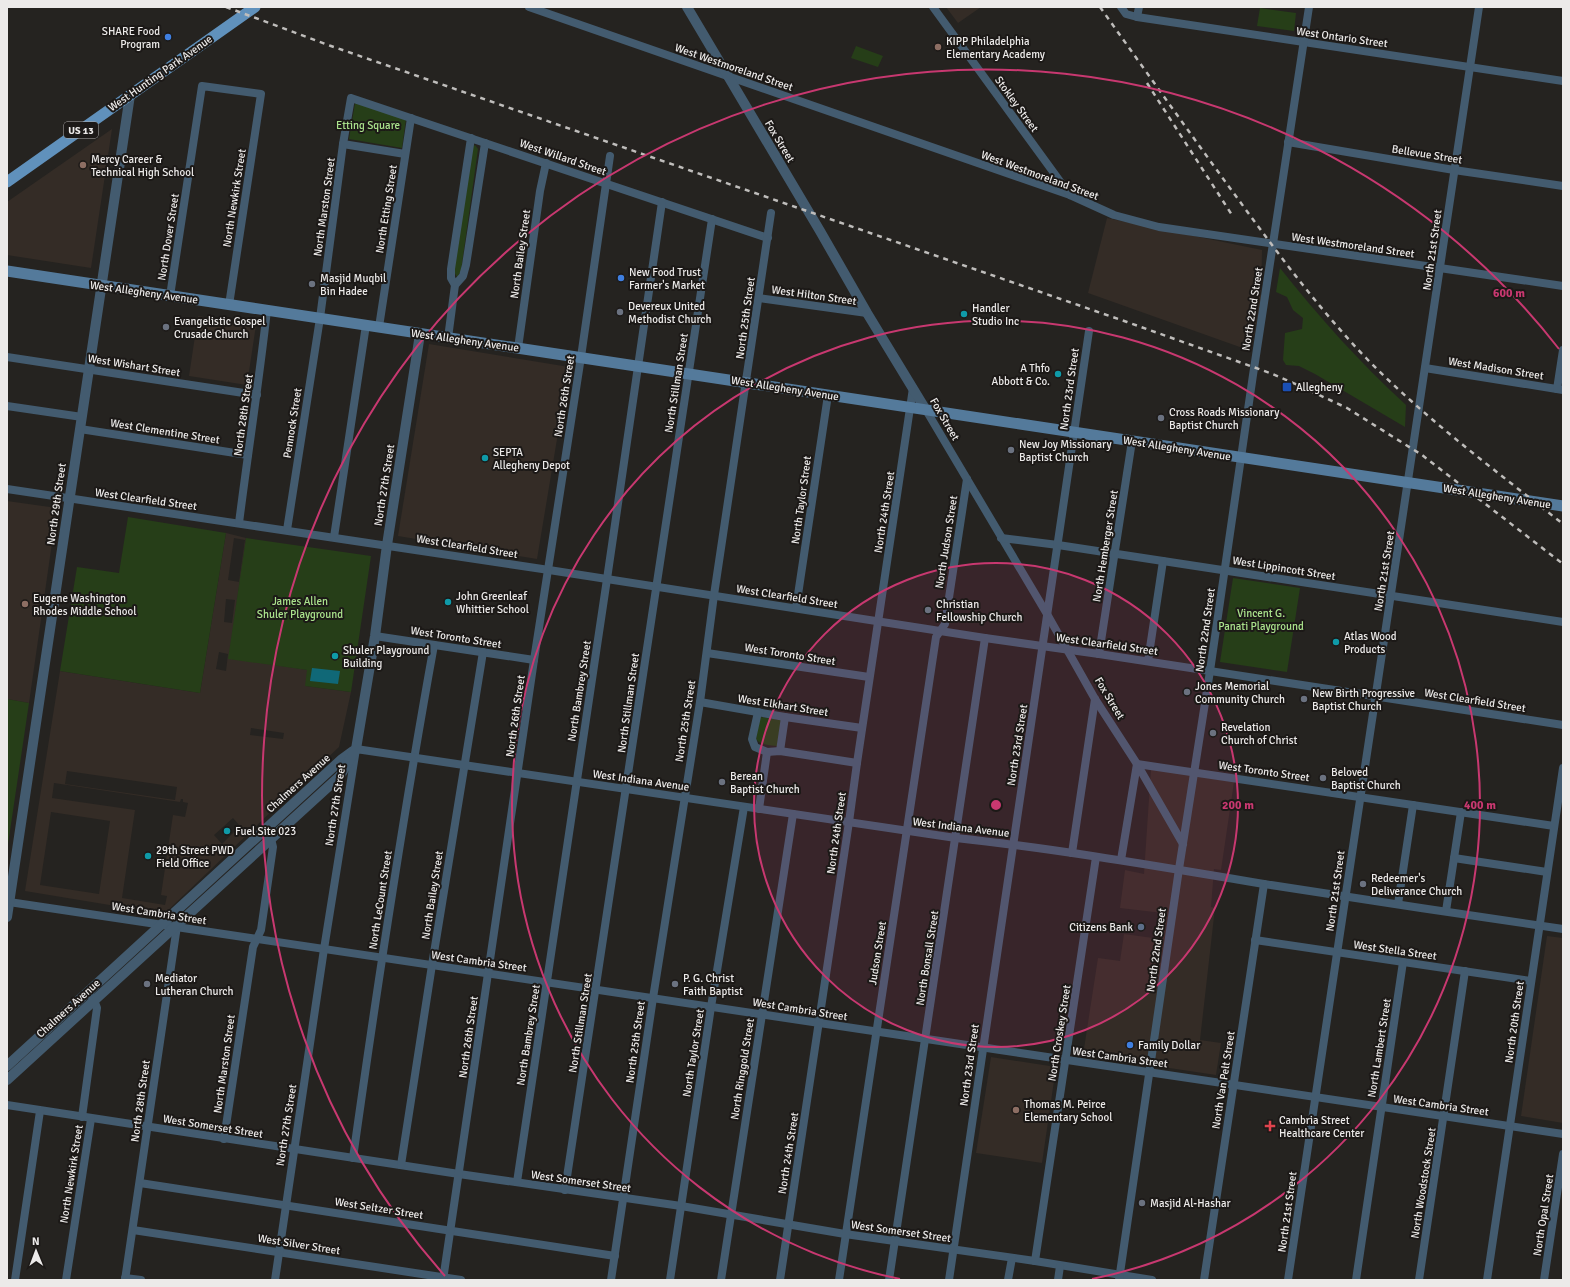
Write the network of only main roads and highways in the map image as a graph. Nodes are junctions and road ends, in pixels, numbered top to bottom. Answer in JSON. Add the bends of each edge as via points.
{"nodes":[{"id":1,"x":255,"y":7,"type":"edge"},
{"id":2,"x":7,"y":182,"type":"edge"},
{"id":3,"x":7,"y":271,"type":"edge"},
{"id":4,"x":1563,"y":506,"type":"edge"}],
"edges":[{"from":1,"to":2,"type":"main road","name":"West Hunting Park Avenue","number":"US 13"},
{"from":3,"to":4,"type":"main road","name":"West Allegheny Avenue"}]}
